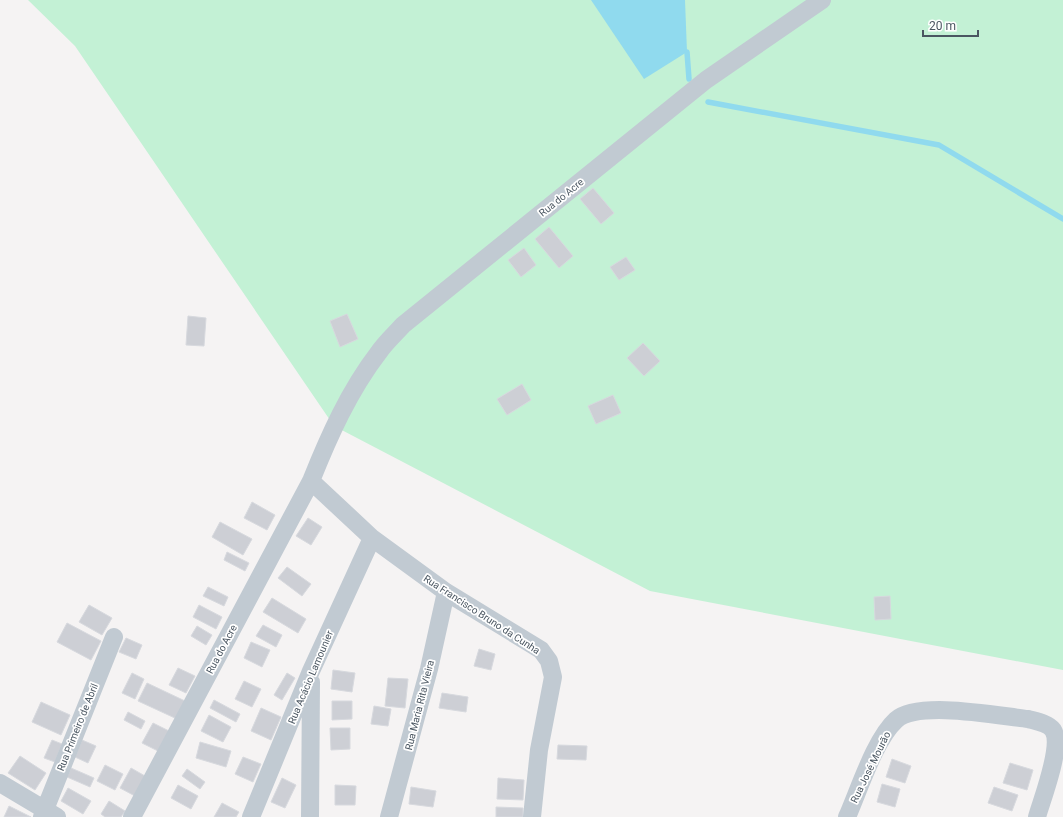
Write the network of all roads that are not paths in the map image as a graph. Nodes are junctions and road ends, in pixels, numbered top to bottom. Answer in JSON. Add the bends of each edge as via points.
{"nodes":[{"id":1,"x":822,"y":0,"type":"edge"},
{"id":2,"x":311,"y":481,"type":"junction"},
{"id":3,"x":372,"y":538,"type":"junction"},
{"id":4,"x":446,"y":592,"type":"junction"},
{"id":5,"x":114,"y":637,"type":"dead end"},
{"id":6,"x":311,"y":671,"type":"junction"},
{"id":7,"x":0,"y":783,"type":"edge"},
{"id":8,"x":47,"y":815,"type":"edge"},
{"id":9,"x":132,"y":817,"type":"edge"},
{"id":10,"x":252,"y":817,"type":"edge"},
{"id":11,"x":310,"y":817,"type":"edge"},
{"id":12,"x":389,"y":817,"type":"edge"},
{"id":13,"x":532,"y":817,"type":"edge"},
{"id":14,"x":847,"y":817,"type":"edge"},
{"id":15,"x":1037,"y":817,"type":"edge"}],
"edges":[{"from":1,"to":2,"type":"street","name":"Rua do Acre","via":[[706,80],[403,324],[379,351],[358,382],[334,426]]},
{"from":2,"to":3,"type":"street","name":"Rua Francisco Bruno da Cunha"},
{"from":2,"to":9,"type":"street","name":"Rua do Acre"},
{"from":3,"to":4,"type":"street","name":"Rua Francisco Bruno da Cunha"},
{"from":3,"to":6,"type":"street","name":"Rua Acácio Lamounier"},
{"from":4,"to":12,"type":"street","name":"Rua Maria Rita Vieira","via":[[427,676]]},
{"from":4,"to":13,"type":"street","name":"Rua Francisco Bruno da Cunha","via":[[524,639],[540,650],[549,661],[553,677],[538,750]]},
{"from":5,"to":8,"type":"street","name":"Rua Primeiro de Abril"},
{"from":6,"to":10,"type":"street","name":"Rua Acácio Lamounier"},
{"from":6,"to":11,"type":"street"},
{"from":7,"to":8,"type":"street"},
{"from":14,"to":15,"type":"street","name":"Rua José Mourão","via":[[886,732],[897,718],[935,709],[1028,719],[1052,729],[1056,738],[1055,752]]}]}
